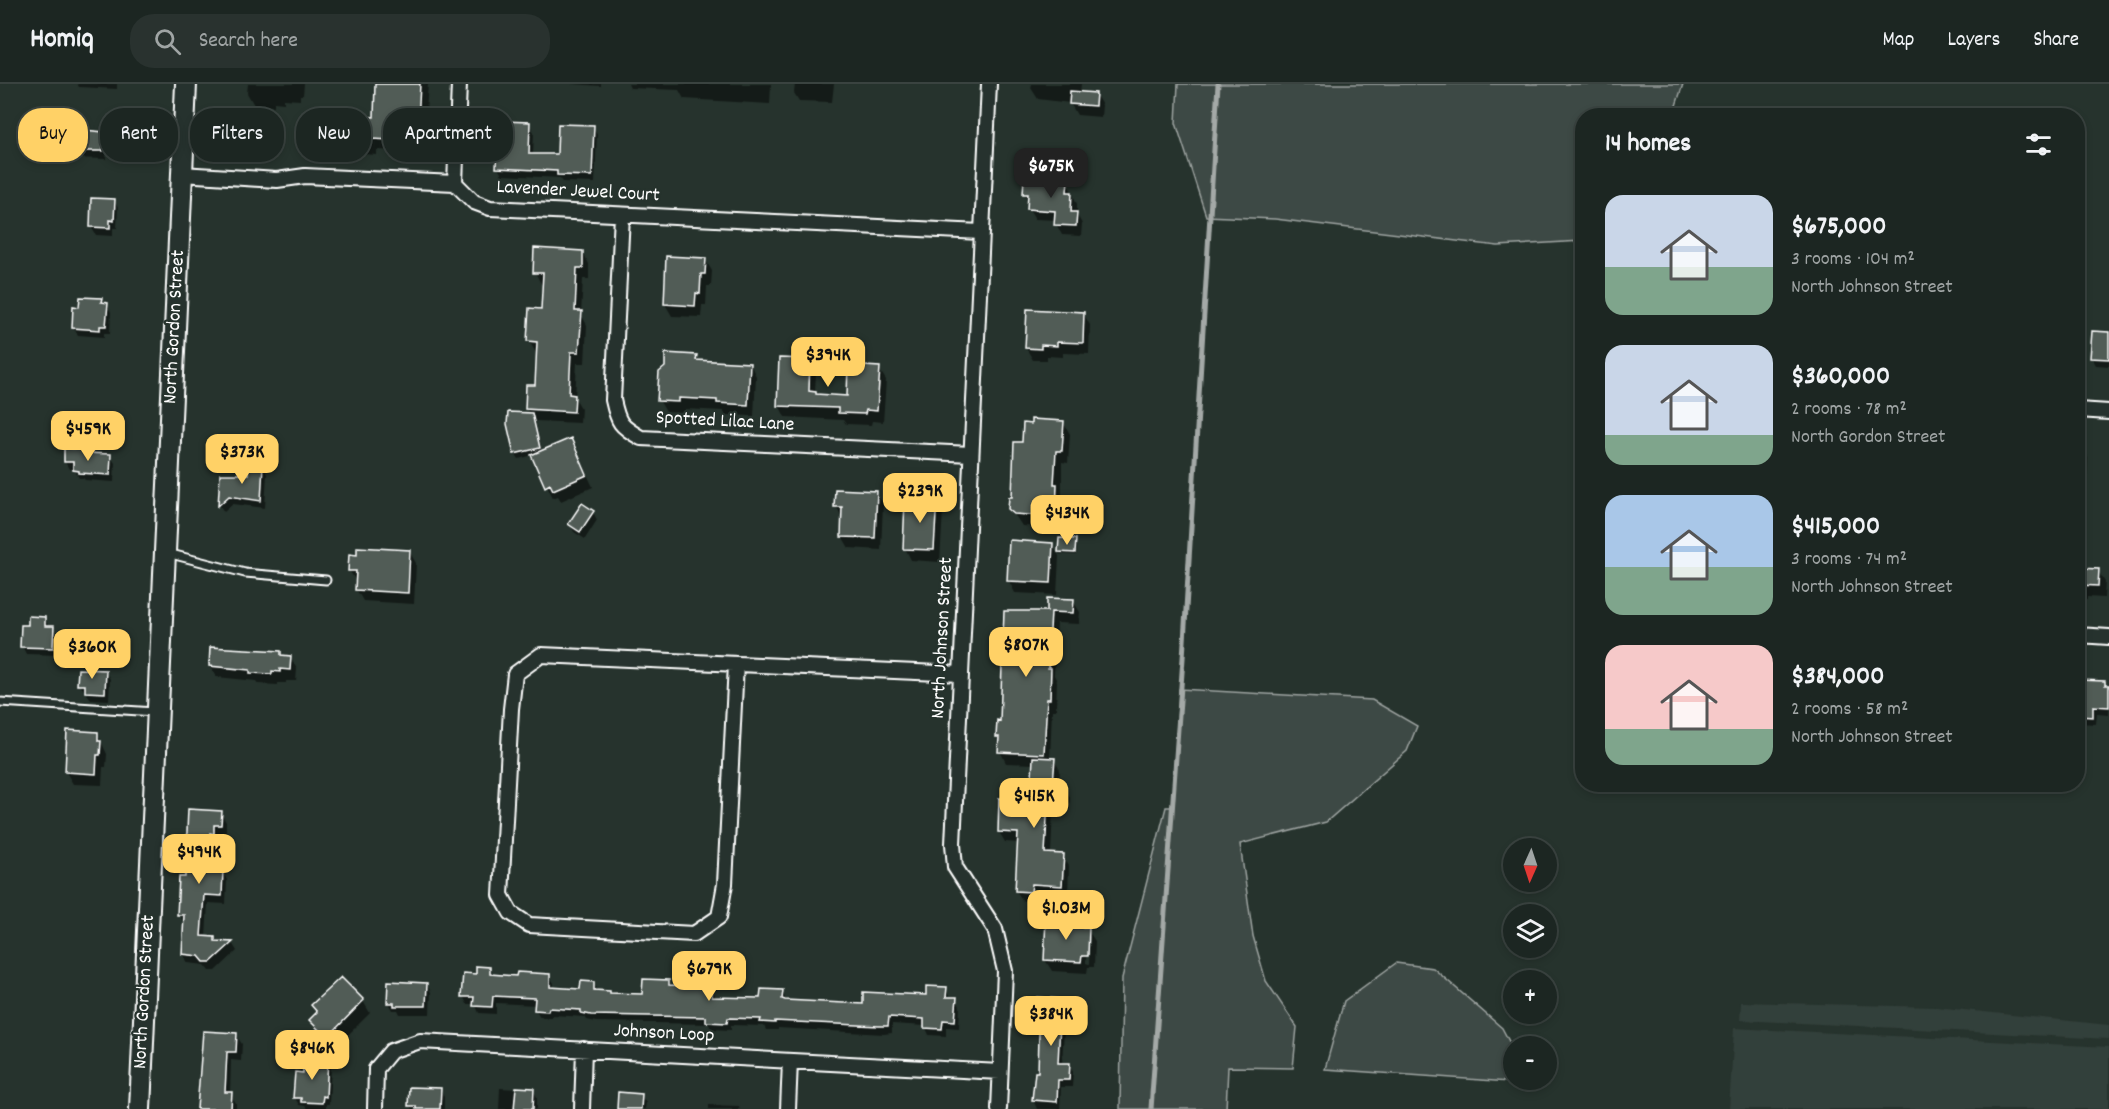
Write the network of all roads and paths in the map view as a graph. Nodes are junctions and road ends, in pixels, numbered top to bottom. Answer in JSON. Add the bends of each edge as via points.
{"nodes":[{"id":1,"x":186,"y":84,"type":"edge"},
{"id":2,"x":459,"y":84,"type":"edge"},
{"id":3,"x":989,"y":84,"type":"edge"},
{"id":4,"x":181,"y":174,"type":"junction"},
{"id":5,"x":455,"y":183,"type":"junction"},
{"id":6,"x":622,"y":214,"type":"junction"},
{"id":7,"x":981,"y":232,"type":"junction"},
{"id":8,"x":2085,"y":410,"type":"edge"},
{"id":9,"x":2109,"y":412,"type":"edge"},
{"id":10,"x":971,"y":453,"type":"junction"},
{"id":11,"x":165,"y":553,"type":"junction"},
{"id":12,"x":326,"y":580,"type":"dead end"},
{"id":13,"x":2085,"y":635,"type":"edge"},
{"id":14,"x":2109,"y":637,"type":"edge"},
{"id":15,"x":736,"y":664,"type":"junction"},
{"id":16,"x":961,"y":674,"type":"junction"},
{"id":17,"x":0,"y":702,"type":"edge"},
{"id":18,"x":157,"y":712,"type":"junction"},
{"id":19,"x":584,"y":1049,"type":"junction"},
{"id":20,"x":790,"y":1060,"type":"junction"},
{"id":21,"x":1000,"y":1072,"type":"junction"},
{"id":22,"x":140,"y":1109,"type":"edge"},
{"id":23,"x":375,"y":1109,"type":"edge"},
{"id":24,"x":582,"y":1109,"type":"edge"},
{"id":25,"x":788,"y":1109,"type":"edge"},
{"id":26,"x":999,"y":1109,"type":"edge"}],
"edges":[{"from":1,"to":4,"type":"street","name":"North Gordon Street"},
{"from":2,"to":5,"type":"street"},
{"from":3,"to":7,"type":"street","name":"North Johnson Street"},
{"from":4,"to":5,"type":"street"},
{"from":4,"to":11,"type":"street","name":"North Gordon Street"},
{"from":5,"to":6,"type":"street","name":"Lavender Jewel Court","via":[[474,202],[490,208]]},
{"from":6,"to":7,"type":"street","name":"Lavender Jewel Court"},
{"from":6,"to":10,"type":"street","name":"Spotted Lilac Lane","via":[[613,400],[617,420],[627,430],[642,438]]},
{"from":7,"to":10,"type":"street","name":"North Johnson Street"},
{"from":8,"to":9,"type":"street"},
{"from":10,"to":16,"type":"street","name":"North Johnson Street"},
{"from":11,"to":12,"type":"lane","via":[[246,573]]},
{"from":11,"to":18,"type":"street","name":"North Gordon Street"},
{"from":13,"to":14,"type":"street"},
{"from":15,"to":15,"type":"street","via":[[541,655],[515,674],[501,895],[511,913],[529,925],[694,934],[719,917],[725,884]]},
{"from":15,"to":16,"type":"street"},
{"from":16,"to":21,"type":"street","name":"North Johnson Street","via":[[955,867],[995,929],[1000,946],[1005,971]]},
{"from":17,"to":18,"type":"lane"},
{"from":18,"to":22,"type":"street","name":"North Gordon Street"},
{"from":19,"to":20,"type":"street","name":"Johnson Loop"},
{"from":19,"to":23,"type":"street","name":"Johnson Loop","via":[[420,1041],[390,1051],[376,1069]]},
{"from":19,"to":24,"type":"street"},
{"from":20,"to":21,"type":"street","name":"Johnson Loop"},
{"from":20,"to":25,"type":"street"},
{"from":21,"to":26,"type":"street","name":"North Johnson Street"}]}
